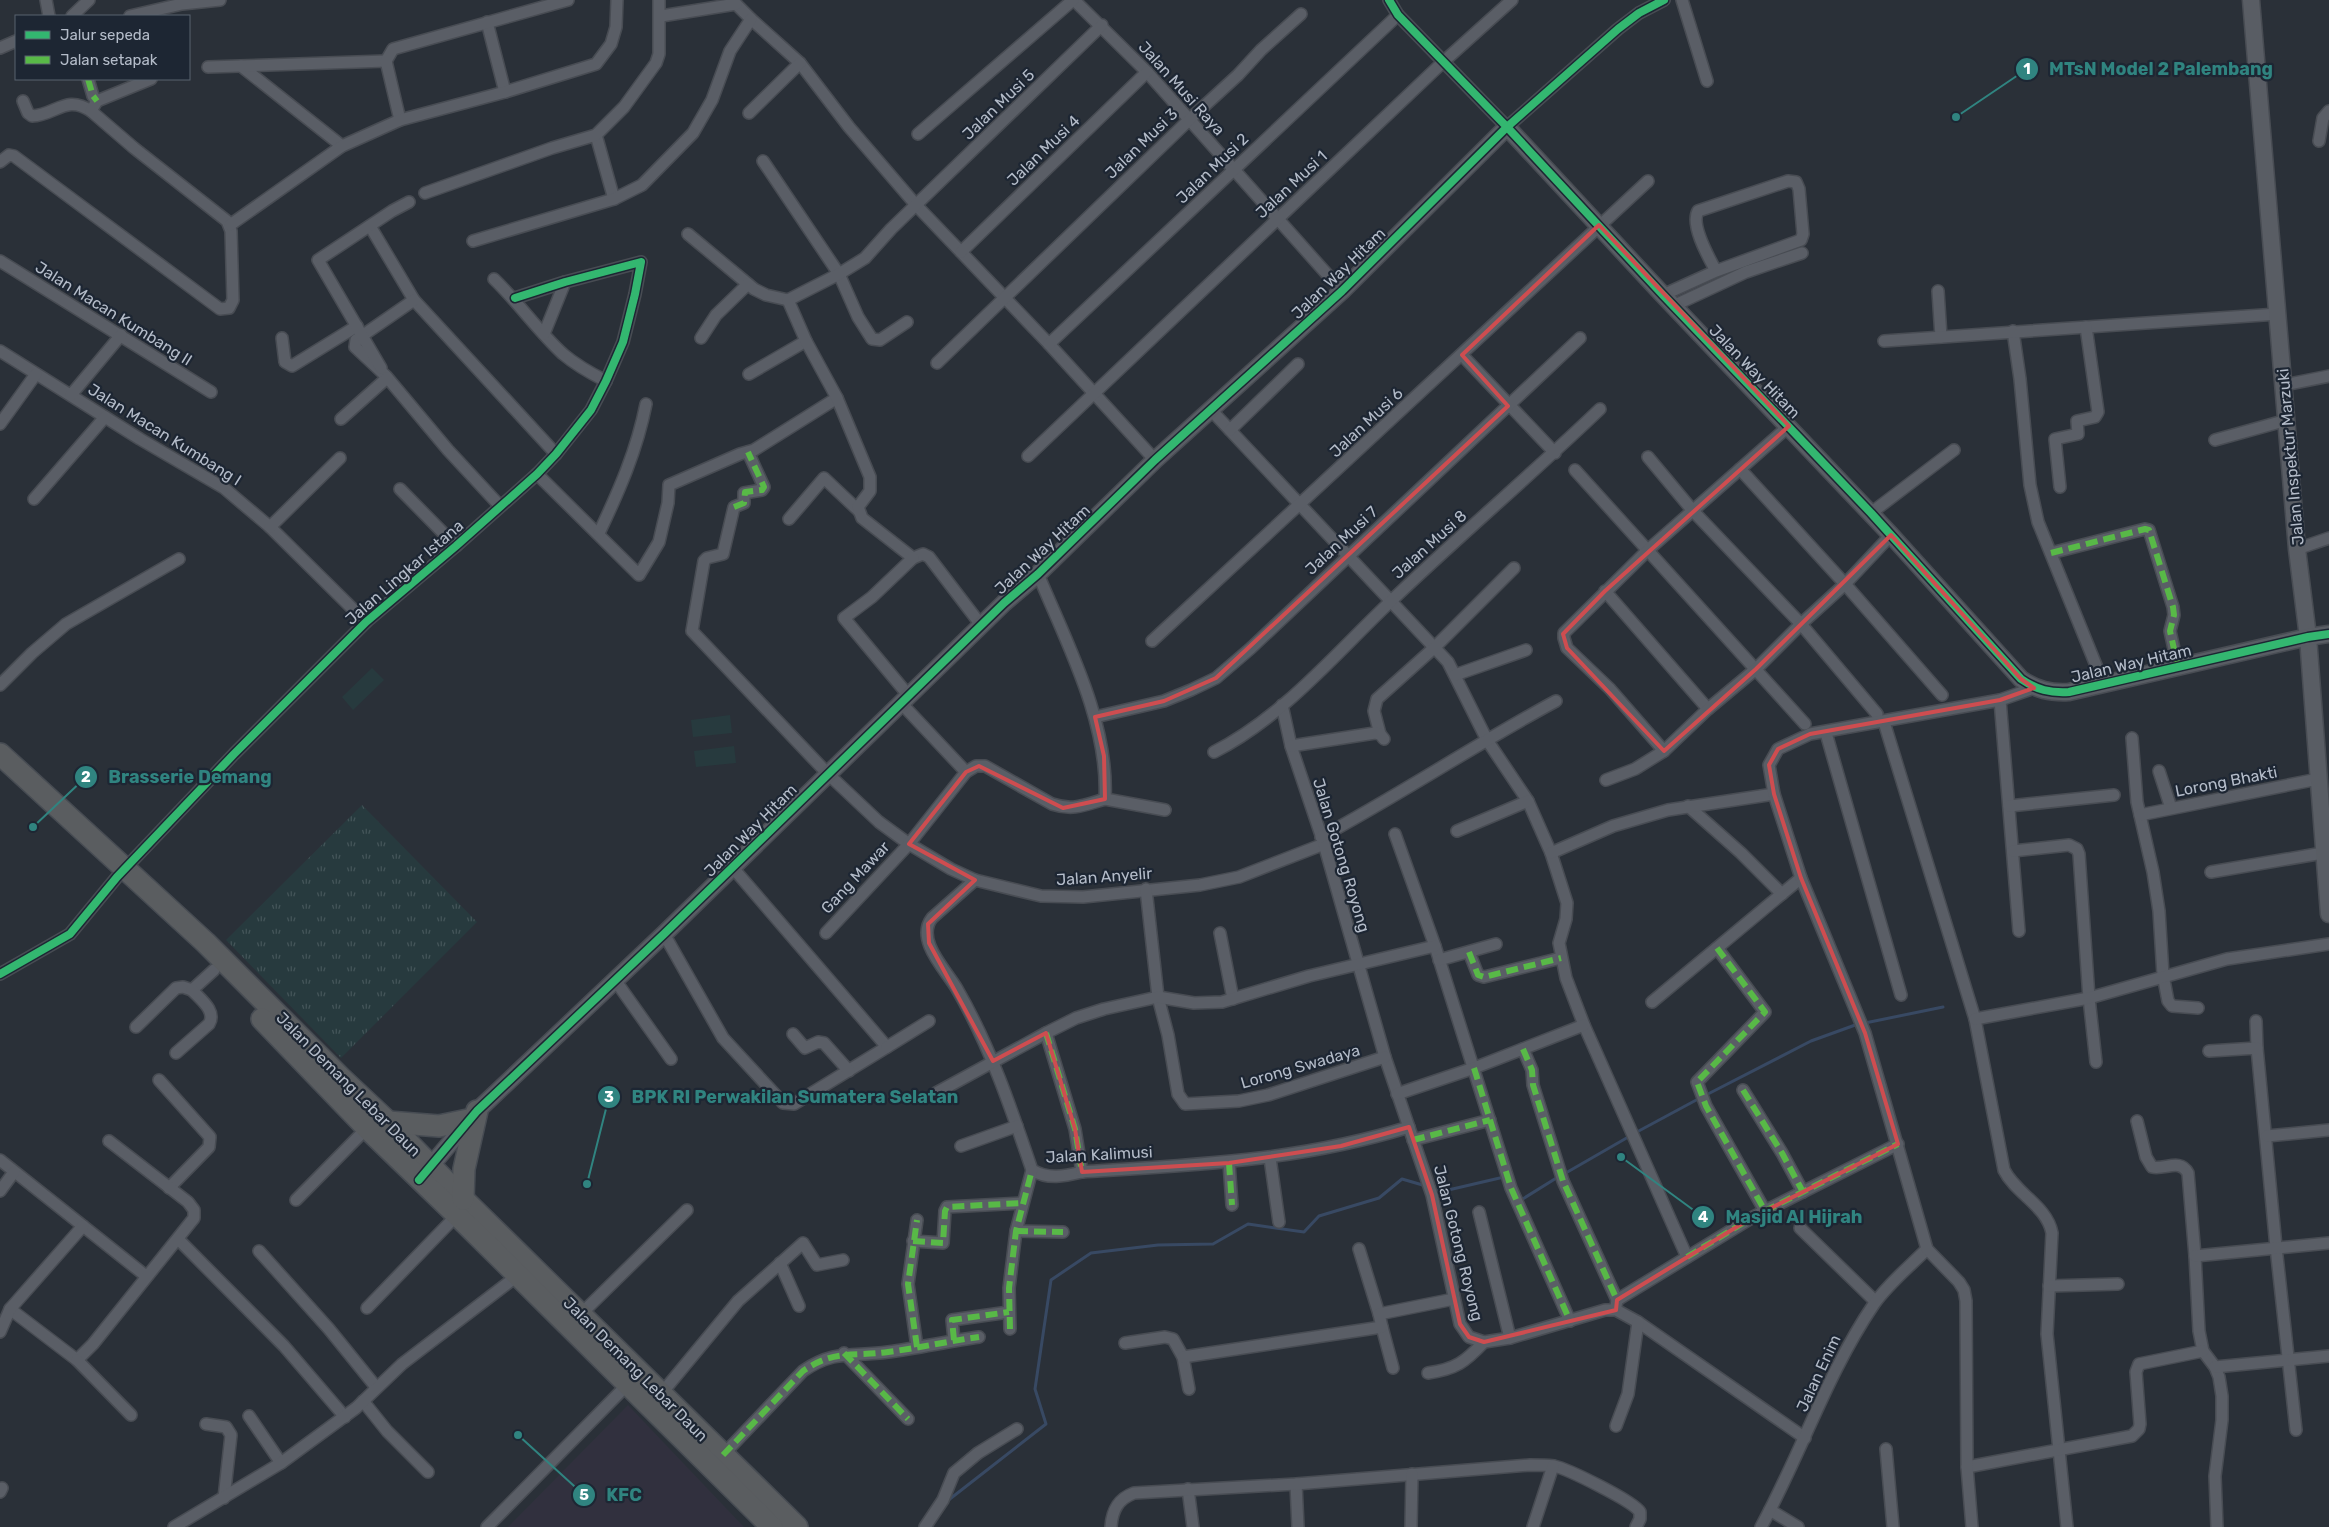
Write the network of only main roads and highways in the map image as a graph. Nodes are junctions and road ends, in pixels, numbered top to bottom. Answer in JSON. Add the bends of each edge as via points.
{"nodes":[{"id":1,"x":0,"y":754,"type":"edge"},
{"id":2,"x":0,"y":770,"type":"edge"},
{"id":3,"x":121,"y":873,"type":"junction"},
{"id":4,"x":388,"y":1122,"type":"junction"},
{"id":5,"x":425,"y":1173,"type":"junction"},
{"id":6,"x":460,"y":1207,"type":"junction"},
{"id":7,"x":524,"y":1270,"type":"junction"},
{"id":8,"x":717,"y":1461,"type":"junction"},
{"id":9,"x":772,"y":1527,"type":"edge"},
{"id":10,"x":797,"y":1527,"type":"edge"}],
"edges":[{"from":1,"to":3,"type":"highway","name":"Jalan Demang Lebar Daun"},
{"from":2,"to":3,"type":"highway","name":"Jalan Demang Lebar Daun"},
{"from":3,"to":4,"type":"highway","name":"Jalan Demang Lebar Daun","via":[[206,943]]},
{"from":3,"to":5,"type":"highway","name":"Jalan Demang Lebar Daun","via":[[367,1128]]},
{"from":4,"to":5,"type":"highway","name":"Jalan Demang Lebar Daun"},
{"from":4,"to":6,"type":"highway","via":[[439,1126],[472,1116]]},
{"from":5,"to":6,"type":"highway","name":"Jalan Demang Lebar Daun"},
{"from":6,"to":7,"type":"highway","name":"Jalan Demang Lebar Daun"},
{"from":7,"to":8,"type":"highway","name":"Jalan Demang Lebar Daun","via":[[628,1384]]},
{"from":7,"to":8,"type":"highway","name":"Jalan Demang Lebar Daun","via":[[580,1315],[662,1394]]},
{"from":8,"to":9,"type":"highway","name":"Jalan Demang Lebar Daun"},
{"from":8,"to":10,"type":"highway","name":"Jalan Demang Lebar Daun"}]}
